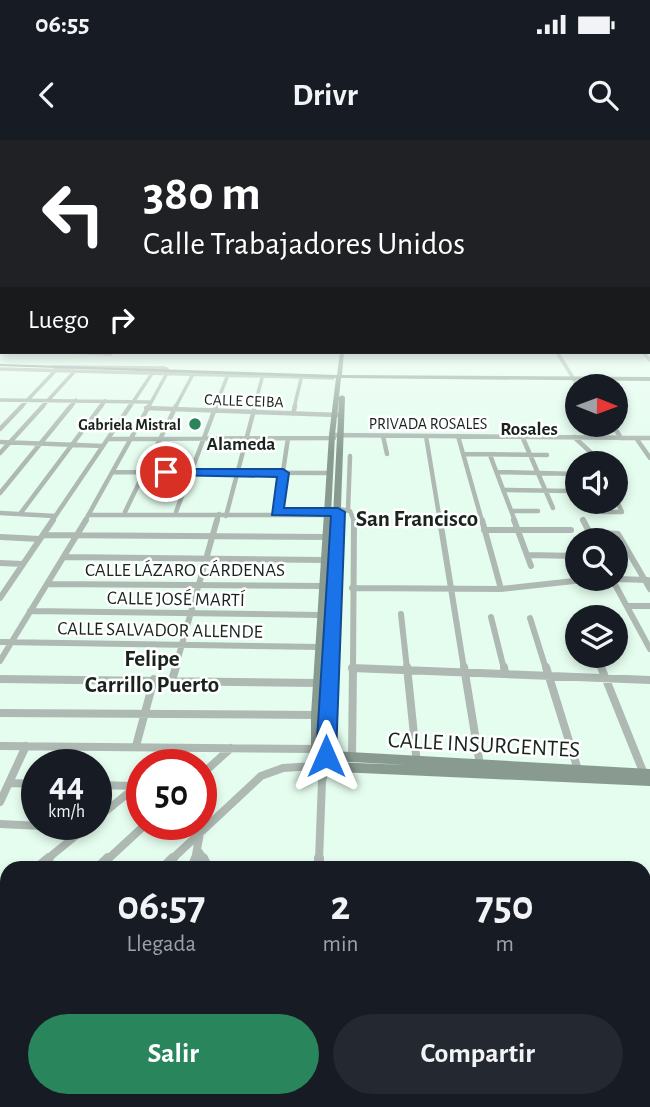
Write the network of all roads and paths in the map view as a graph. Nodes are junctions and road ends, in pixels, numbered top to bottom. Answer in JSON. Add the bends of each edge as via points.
{"nodes":[{"id":1,"x":57,"y":364,"type":"edge"},
{"id":2,"x":105,"y":364,"type":"edge"},
{"id":3,"x":341,"y":364,"type":"edge"},
{"id":4,"x":0,"y":367,"type":"edge"},
{"id":5,"x":55,"y":367,"type":"junction"},
{"id":6,"x":103,"y":367,"type":"junction"},
{"id":7,"x":74,"y":372,"type":"junction"},
{"id":8,"x":153,"y":372,"type":"junction"},
{"id":9,"x":164,"y":373,"type":"junction"},
{"id":10,"x":192,"y":376,"type":"junction"},
{"id":11,"x":227,"y":377,"type":"junction"},
{"id":12,"x":340,"y":377,"type":"junction"},
{"id":13,"x":262,"y":378,"type":"junction"},
{"id":14,"x":301,"y":379,"type":"junction"},
{"id":15,"x":565,"y":380,"type":"edge"},
{"id":16,"x":628,"y":380,"type":"edge"},
{"id":17,"x":650,"y":380,"type":"edge"},
{"id":18,"x":29,"y":398,"type":"junction"},
{"id":19,"x":51,"y":399,"type":"junction"},
{"id":20,"x":0,"y":400,"type":"edge"},
{"id":21,"x":76,"y":400,"type":"junction"},
{"id":22,"x":104,"y":401,"type":"junction"},
{"id":23,"x":133,"y":402,"type":"junction"},
{"id":24,"x":149,"y":402,"type":"junction"},
{"id":25,"x":146,"y":408,"type":"junction"},
{"id":26,"x":173,"y":409,"type":"junction"},
{"id":27,"x":214,"y":411,"type":"junction"},
{"id":28,"x":254,"y":412,"type":"junction"},
{"id":29,"x":293,"y":414,"type":"junction"},
{"id":30,"x":337,"y":415,"type":"junction"},
{"id":31,"x":0,"y":429,"type":"edge"},
{"id":32,"x":383,"y":436,"type":"junction"},
{"id":33,"x":426,"y":436,"type":"junction"},
{"id":34,"x":458,"y":436,"type":"junction"},
{"id":35,"x":522,"y":436,"type":"junction"},
{"id":36,"x":336,"y":437,"type":"junction"},
{"id":37,"x":565,"y":437,"type":"edge"},
{"id":38,"x":203,"y":438,"type":"junction"},
{"id":39,"x":245,"y":438,"type":"junction"},
{"id":40,"x":288,"y":438,"type":"junction"},
{"id":41,"x":575,"y":438,"type":"edge"},
{"id":42,"x":628,"y":438,"type":"edge"},
{"id":43,"x":636,"y":438,"type":"junction"},
{"id":44,"x":650,"y":438,"type":"edge"},
{"id":45,"x":108,"y":439,"type":"junction"},
{"id":46,"x":129,"y":439,"type":"junction"},
{"id":47,"x":158,"y":439,"type":"junction"},
{"id":48,"x":0,"y":442,"type":"edge"},
{"id":49,"x":9,"y":442,"type":"junction"},
{"id":50,"x":40,"y":444,"type":"junction"},
{"id":51,"x":72,"y":445,"type":"junction"},
{"id":52,"x":103,"y":446,"type":"junction"},
{"id":53,"x":589,"y":451,"type":"edge"},
{"id":54,"x":0,"y":453,"type":"edge"},
{"id":55,"x":387,"y":454,"type":"dead end"},
{"id":56,"x":463,"y":454,"type":"junction"},
{"id":57,"x":528,"y":454,"type":"junction"},
{"id":58,"x":490,"y":455,"type":"junction"},
{"id":59,"x":547,"y":455,"type":"dead end"},
{"id":60,"x":649,"y":455,"type":"edge"},
{"id":61,"x":350,"y":456,"type":"dead end"},
{"id":62,"x":113,"y":472,"type":"junction"},
{"id":63,"x":143,"y":472,"type":"junction"},
{"id":64,"x":190,"y":472,"type":"junction"},
{"id":65,"x":497,"y":472,"type":"junction"},
{"id":66,"x":236,"y":473,"type":"junction"},
{"id":67,"x":283,"y":473,"type":"junction"},
{"id":68,"x":331,"y":473,"type":"junction"},
{"id":69,"x":537,"y":473,"type":"junction"},
{"id":70,"x":565,"y":474,"type":"edge"},
{"id":71,"x":503,"y":490,"type":"junction"},
{"id":72,"x":546,"y":491,"type":"junction"},
{"id":73,"x":565,"y":491,"type":"edge"},
{"id":74,"x":0,"y":493,"type":"edge"},
{"id":75,"x":553,"y":508,"type":"dead end"},
{"id":76,"x":512,"y":511,"type":"junction"},
{"id":77,"x":537,"y":511,"type":"dead end"},
{"id":78,"x":125,"y":512,"type":"junction"},
{"id":79,"x":176,"y":512,"type":"junction"},
{"id":80,"x":277,"y":512,"type":"junction"},
{"id":81,"x":338,"y":512,"type":"junction"},
{"id":82,"x":0,"y":513,"type":"edge"},
{"id":83,"x":89,"y":513,"type":"junction"},
{"id":84,"x":20,"y":514,"type":"junction"},
{"id":85,"x":222,"y":514,"type":"junction"},
{"id":86,"x":55,"y":516,"type":"junction"},
{"id":87,"x":583,"y":520,"type":"dead end"},
{"id":88,"x":588,"y":528,"type":"edge"},
{"id":89,"x":484,"y":530,"type":"junction"},
{"id":90,"x":565,"y":530,"type":"edge"},
{"id":91,"x":520,"y":531,"type":"junction"},
{"id":92,"x":77,"y":535,"type":"junction"},
{"id":93,"x":214,"y":536,"type":"junction"},
{"id":94,"x":0,"y":537,"type":"edge"},
{"id":95,"x":42,"y":537,"type":"junction"},
{"id":96,"x":327,"y":537,"type":"junction"},
{"id":97,"x":628,"y":549,"type":"edge"},
{"id":98,"x":527,"y":555,"type":"junction"},
{"id":99,"x":565,"y":556,"type":"edge"},
{"id":100,"x":64,"y":557,"type":"junction"},
{"id":101,"x":207,"y":559,"type":"junction"},
{"id":102,"x":325,"y":560,"type":"junction"},
{"id":103,"x":0,"y":563,"type":"edge"},
{"id":104,"x":23,"y":564,"type":"junction"},
{"id":105,"x":531,"y":566,"type":"dead end"},
{"id":106,"x":628,"y":579,"type":"edge"},
{"id":107,"x":648,"y":580,"type":"edge"},
{"id":108,"x":565,"y":582,"type":"edge"},
{"id":109,"x":47,"y":584,"type":"junction"},
{"id":110,"x":200,"y":585,"type":"junction"},
{"id":111,"x":323,"y":586,"type":"junction"},
{"id":112,"x":352,"y":588,"type":"junction"},
{"id":113,"x":501,"y":589,"type":"junction"},
{"id":114,"x":650,"y":589,"type":"edge"},
{"id":115,"x":451,"y":591,"type":"junction"},
{"id":116,"x":1,"y":595,"type":"edge"},
{"id":117,"x":628,"y":606,"type":"edge"},
{"id":118,"x":650,"y":606,"type":"edge"},
{"id":119,"x":628,"y":608,"type":"edge"},
{"id":120,"x":30,"y":611,"type":"junction"},
{"id":121,"x":191,"y":614,"type":"junction"},
{"id":122,"x":401,"y":614,"type":"dead end"},
{"id":123,"x":321,"y":615,"type":"junction"},
{"id":124,"x":491,"y":617,"type":"dead end"},
{"id":125,"x":530,"y":618,"type":"dead end"},
{"id":126,"x":0,"y":642,"type":"edge"},
{"id":127,"x":11,"y":642,"type":"junction"},
{"id":128,"x":181,"y":646,"type":"junction"},
{"id":129,"x":320,"y":647,"type":"junction"},
{"id":130,"x":650,"y":649,"type":"edge"},
{"id":131,"x":0,"y":661,"type":"edge"},
{"id":132,"x":352,"y":668,"type":"junction"},
{"id":133,"x":602,"y":668,"type":"edge"},
{"id":134,"x":408,"y":671,"type":"junction"},
{"id":135,"x":464,"y":672,"type":"junction"},
{"id":136,"x":505,"y":673,"type":"junction"},
{"id":137,"x":549,"y":674,"type":"junction"},
{"id":138,"x":606,"y":678,"type":"junction"},
{"id":139,"x":0,"y":679,"type":"edge"},
{"id":140,"x":154,"y":679,"type":"junction"},
{"id":141,"x":172,"y":680,"type":"junction"},
{"id":142,"x":650,"y":680,"type":"edge"},
{"id":143,"x":317,"y":683,"type":"junction"},
{"id":144,"x":0,"y":713,"type":"edge"},
{"id":145,"x":145,"y":715,"type":"junction"},
{"id":146,"x":316,"y":715,"type":"junction"},
{"id":147,"x":0,"y":746,"type":"edge"},
{"id":148,"x":26,"y":746,"type":"junction"},
{"id":149,"x":136,"y":746,"type":"junction"},
{"id":150,"x":231,"y":748,"type":"junction"},
{"id":151,"x":181,"y":749,"type":"joint"},
{"id":152,"x":321,"y":757,"type":"junction"},
{"id":153,"x":217,"y":761,"type":"edge"},
{"id":154,"x":352,"y":763,"type":"junction"},
{"id":155,"x":418,"y":766,"type":"junction"},
{"id":156,"x":480,"y":768,"type":"junction"},
{"id":157,"x":579,"y":773,"type":"junction"},
{"id":158,"x":648,"y":776,"type":"edge"},
{"id":159,"x":9,"y":783,"type":"junction"},
{"id":160,"x":21,"y":783,"type":"edge"},
{"id":161,"x":126,"y":795,"type":"edge"},
{"id":162,"x":0,"y":802,"type":"edge"},
{"id":163,"x":112,"y":806,"type":"edge"},
{"id":164,"x":217,"y":817,"type":"edge"},
{"id":165,"x":0,"y":824,"type":"edge"},
{"id":166,"x":21,"y":824,"type":"edge"},
{"id":167,"x":71,"y":840,"type":"edge"},
{"id":168,"x":129,"y":840,"type":"edge"},
{"id":169,"x":193,"y":840,"type":"edge"},
{"id":170,"x":200,"y":840,"type":"edge"},
{"id":171,"x":199,"y":852,"type":"junction"},
{"id":172,"x":46,"y":861,"type":"edge"},
{"id":173,"x":106,"y":861,"type":"edge"},
{"id":174,"x":170,"y":861,"type":"edge"},
{"id":175,"x":195,"y":861,"type":"edge"},
{"id":176,"x":204,"y":861,"type":"edge"},
{"id":177,"x":319,"y":861,"type":"edge"}],
"edges":[{"from":1,"to":5,"type":"street"},
{"from":2,"to":6,"type":"street"},
{"from":3,"to":12,"type":"main road"},
{"from":4,"to":5,"type":"main road"},
{"from":4,"to":8,"type":"main road"},
{"from":5,"to":6,"type":"main road"},
{"from":5,"to":7,"type":"street"},
{"from":5,"to":18,"type":"street"},
{"from":6,"to":8,"type":"main road"},
{"from":6,"to":9,"type":"street"},
{"from":7,"to":8,"type":"street"},
{"from":7,"to":19,"type":"street"},
{"from":8,"to":9,"type":"main road"},
{"from":8,"to":23,"type":"street"},
{"from":9,"to":10,"type":"street"},
{"from":9,"to":12,"type":"main road"},
{"from":9,"to":24,"type":"street"},
{"from":10,"to":11,"type":"street"},
{"from":10,"to":26,"type":"street"},
{"from":11,"to":13,"type":"street"},
{"from":11,"to":27,"type":"street"},
{"from":12,"to":14,"type":"street"},
{"from":12,"to":15,"type":"main road"},
{"from":12,"to":30,"type":"main road"},
{"from":13,"to":14,"type":"street"},
{"from":13,"to":28,"type":"street"},
{"from":14,"to":29,"type":"street"},
{"from":16,"to":17,"type":"main road"},
{"from":18,"to":19,"type":"street"},
{"from":18,"to":20,"type":"street"},
{"from":18,"to":31,"type":"street"},
{"from":19,"to":21,"type":"street"},
{"from":19,"to":49,"type":"street"},
{"from":21,"to":22,"type":"street"},
{"from":21,"to":50,"type":"street"},
{"from":22,"to":23,"type":"street"},
{"from":22,"to":51,"type":"street"},
{"from":23,"to":24,"type":"street"},
{"from":23,"to":45,"type":"street"},
{"from":24,"to":25,"type":"street"},
{"from":25,"to":26,"type":"street","name":"CALLE CEIBA"},
{"from":25,"to":46,"type":"street"},
{"from":26,"to":27,"type":"street","name":"CALLE CEIBA"},
{"from":26,"to":47,"type":"street"},
{"from":27,"to":28,"type":"street","name":"CALLE CEIBA"},
{"from":27,"to":38,"type":"street"},
{"from":28,"to":29,"type":"street","name":"CALLE CEIBA"},
{"from":28,"to":39,"type":"street"},
{"from":29,"to":30,"type":"street","name":"CALLE CEIBA"},
{"from":30,"to":36,"type":"main road"},
{"from":32,"to":33,"type":"street","name":"PRIVADA ROSALES"},
{"from":32,"to":36,"type":"street","name":"PRIVADA ROSALES"},
{"from":32,"to":55,"type":"street"},
{"from":33,"to":34,"type":"street","name":"PRIVADA ROSALES"},
{"from":33,"to":115,"type":"street"},
{"from":34,"to":35,"type":"street","name":"PRIVADA ROSALES"},
{"from":34,"to":56,"type":"street"},
{"from":35,"to":37,"type":"street","name":"PRIVADA ROSALES"},
{"from":35,"to":57,"type":"street"},
{"from":36,"to":40,"type":"street","name":"PRIVADA ROSALES"},
{"from":36,"to":68,"type":"main road"},
{"from":36,"to":81,"type":"main road"},
{"from":38,"to":39,"type":"street","name":"PRIVADA ROSALES"},
{"from":38,"to":47,"type":"street","name":"PRIVADA ROSALES"},
{"from":38,"to":64,"type":"street"},
{"from":39,"to":40,"type":"street","name":"PRIVADA ROSALES"},
{"from":39,"to":66,"type":"street"},
{"from":40,"to":67,"type":"street"},
{"from":41,"to":53,"type":"street"},
{"from":42,"to":43,"type":"street","name":"PRIVADA ROSALES"},
{"from":43,"to":44,"type":"street","name":"PRIVADA ROSALES"},
{"from":43,"to":60,"type":"street"},
{"from":45,"to":46,"type":"street","name":"PRIVADA ROSALES"},
{"from":45,"to":52,"type":"street"},
{"from":46,"to":47,"type":"street","name":"PRIVADA ROSALES"},
{"from":46,"to":62,"type":"street"},
{"from":47,"to":63,"type":"street"},
{"from":48,"to":49,"type":"street"},
{"from":49,"to":50,"type":"street"},
{"from":49,"to":54,"type":"street"},
{"from":50,"to":51,"type":"street"},
{"from":50,"to":74,"type":"street"},
{"from":51,"to":52,"type":"street"},
{"from":51,"to":84,"type":"street"},
{"from":52,"to":86,"type":"street"},
{"from":56,"to":58,"type":"street"},
{"from":56,"to":89,"type":"street"},
{"from":57,"to":58,"type":"street"},
{"from":57,"to":59,"type":"street"},
{"from":57,"to":69,"type":"street"},
{"from":58,"to":65,"type":"street"},
{"from":61,"to":81,"type":"street"},
{"from":62,"to":63,"type":"street"},
{"from":62,"to":83,"type":"street"},
{"from":63,"to":64,"type":"street"},
{"from":63,"to":78,"type":"street"},
{"from":64,"to":66,"type":"street"},
{"from":64,"to":79,"type":"street"},
{"from":65,"to":69,"type":"street"},
{"from":65,"to":71,"type":"street"},
{"from":66,"to":67,"type":"street"},
{"from":66,"to":85,"type":"street"},
{"from":67,"to":68,"type":"street"},
{"from":67,"to":80,"type":"street"},
{"from":68,"to":81,"type":"main road"},
{"from":69,"to":70,"type":"street"},
{"from":69,"to":72,"type":"street"},
{"from":71,"to":72,"type":"street"},
{"from":71,"to":76,"type":"street"},
{"from":72,"to":73,"type":"street"},
{"from":72,"to":75,"type":"street"},
{"from":76,"to":77,"type":"street"},
{"from":76,"to":91,"type":"street"},
{"from":78,"to":79,"type":"street"},
{"from":78,"to":83,"type":"street"},
{"from":79,"to":85,"type":"street"},
{"from":80,"to":81,"type":"street"},
{"from":80,"to":85,"type":"street"},
{"from":81,"to":85,"type":"street"},
{"from":81,"to":96,"type":"main road"},
{"from":81,"to":112,"type":"street","via":[[354,516]]},
{"from":81,"to":152,"type":"main road"},
{"from":82,"to":84,"type":"street"},
{"from":83,"to":85,"type":"street"},
{"from":83,"to":92,"type":"street"},
{"from":84,"to":86,"type":"street"},
{"from":85,"to":93,"type":"street"},
{"from":86,"to":95,"type":"street"},
{"from":87,"to":88,"type":"street"},
{"from":89,"to":91,"type":"street"},
{"from":89,"to":113,"type":"street"},
{"from":90,"to":91,"type":"street"},
{"from":91,"to":98,"type":"street"},
{"from":92,"to":93,"type":"street"},
{"from":92,"to":95,"type":"street"},
{"from":92,"to":100,"type":"street"},
{"from":93,"to":96,"type":"street"},
{"from":93,"to":101,"type":"street"},
{"from":94,"to":95,"type":"street"},
{"from":95,"to":104,"type":"street"},
{"from":96,"to":102,"type":"main road"},
{"from":97,"to":107,"type":"street"},
{"from":98,"to":99,"type":"street"},
{"from":98,"to":105,"type":"street"},
{"from":100,"to":101,"type":"street"},
{"from":100,"to":109,"type":"street"},
{"from":101,"to":102,"type":"street"},
{"from":101,"to":110,"type":"street"},
{"from":102,"to":111,"type":"main road"},
{"from":103,"to":104,"type":"street"},
{"from":104,"to":116,"type":"street"},
{"from":106,"to":107,"type":"street"},
{"from":107,"to":114,"type":"street"},
{"from":108,"to":113,"type":"street"},
{"from":109,"to":110,"type":"street","name":"CALLE LÁZARO CÁRDENAS"},
{"from":109,"to":120,"type":"street"},
{"from":110,"to":111,"type":"street","name":"CALLE LÁZARO CÁRDENAS"},
{"from":110,"to":121,"type":"street"},
{"from":111,"to":123,"type":"main road"},
{"from":112,"to":115,"type":"street"},
{"from":112,"to":132,"type":"street"},
{"from":113,"to":115,"type":"street"},
{"from":115,"to":135,"type":"street"},
{"from":117,"to":118,"type":"street"},
{"from":119,"to":130,"type":"street"},
{"from":120,"to":121,"type":"street","name":"CALLE JOSÉ MARTÍ"},
{"from":120,"to":127,"type":"street"},
{"from":121,"to":123,"type":"street","name":"CALLE JOSÉ MARTÍ"},
{"from":121,"to":128,"type":"street"},
{"from":122,"to":134,"type":"street"},
{"from":123,"to":129,"type":"main road"},
{"from":124,"to":136,"type":"street"},
{"from":125,"to":137,"type":"street"},
{"from":126,"to":127,"type":"street","name":"CALLE SALVADOR ALLENDE"},
{"from":127,"to":128,"type":"street","name":"CALLE SALVADOR ALLENDE"},
{"from":127,"to":131,"type":"street"},
{"from":128,"to":129,"type":"street","name":"CALLE SALVADOR ALLENDE"},
{"from":128,"to":141,"type":"street"},
{"from":129,"to":143,"type":"main road"},
{"from":132,"to":134,"type":"street"},
{"from":132,"to":154,"type":"street"},
{"from":133,"to":138,"type":"street"},
{"from":134,"to":135,"type":"street"},
{"from":134,"to":155,"type":"street"},
{"from":135,"to":136,"type":"street"},
{"from":135,"to":156,"type":"street"},
{"from":136,"to":137,"type":"street"},
{"from":137,"to":138,"type":"street"},
{"from":137,"to":157,"type":"street"},
{"from":138,"to":142,"type":"street"},
{"from":138,"to":158,"type":"street"},
{"from":139,"to":140,"type":"street"},
{"from":140,"to":141,"type":"street"},
{"from":140,"to":145,"type":"street"},
{"from":141,"to":143,"type":"street"},
{"from":143,"to":146,"type":"main road"},
{"from":144,"to":145,"type":"street"},
{"from":145,"to":146,"type":"street"},
{"from":145,"to":149,"type":"street"},
{"from":146,"to":152,"type":"main road"},
{"from":147,"to":148,"type":"street"},
{"from":148,"to":149,"type":"street"},
{"from":148,"to":159,"type":"street"},
{"from":149,"to":151,"type":"street"},
{"from":150,"to":151,"type":"street"},
{"from":150,"to":152,"type":"street"},
{"from":150,"to":153,"type":"street"},
{"from":152,"to":154,"type":"main road","name":"CALLE INSURGENTES"},
{"from":152,"to":164,"type":"street","via":[[261,775]]},
{"from":152,"to":177,"type":"street"},
{"from":154,"to":155,"type":"main road","name":"CALLE INSURGENTES"},
{"from":155,"to":156,"type":"main road","name":"CALLE INSURGENTES"},
{"from":156,"to":157,"type":"main road","name":"CALLE INSURGENTES"},
{"from":157,"to":158,"type":"main road","name":"CALLE INSURGENTES"},
{"from":159,"to":160,"type":"street"},
{"from":159,"to":162,"type":"street"},
{"from":161,"to":163,"type":"street"},
{"from":165,"to":166,"type":"street"},
{"from":167,"to":172,"type":"street"},
{"from":168,"to":173,"type":"street"},
{"from":169,"to":174,"type":"street"},
{"from":170,"to":171,"type":"street"},
{"from":171,"to":175,"type":"street"},
{"from":171,"to":176,"type":"street"}]}
